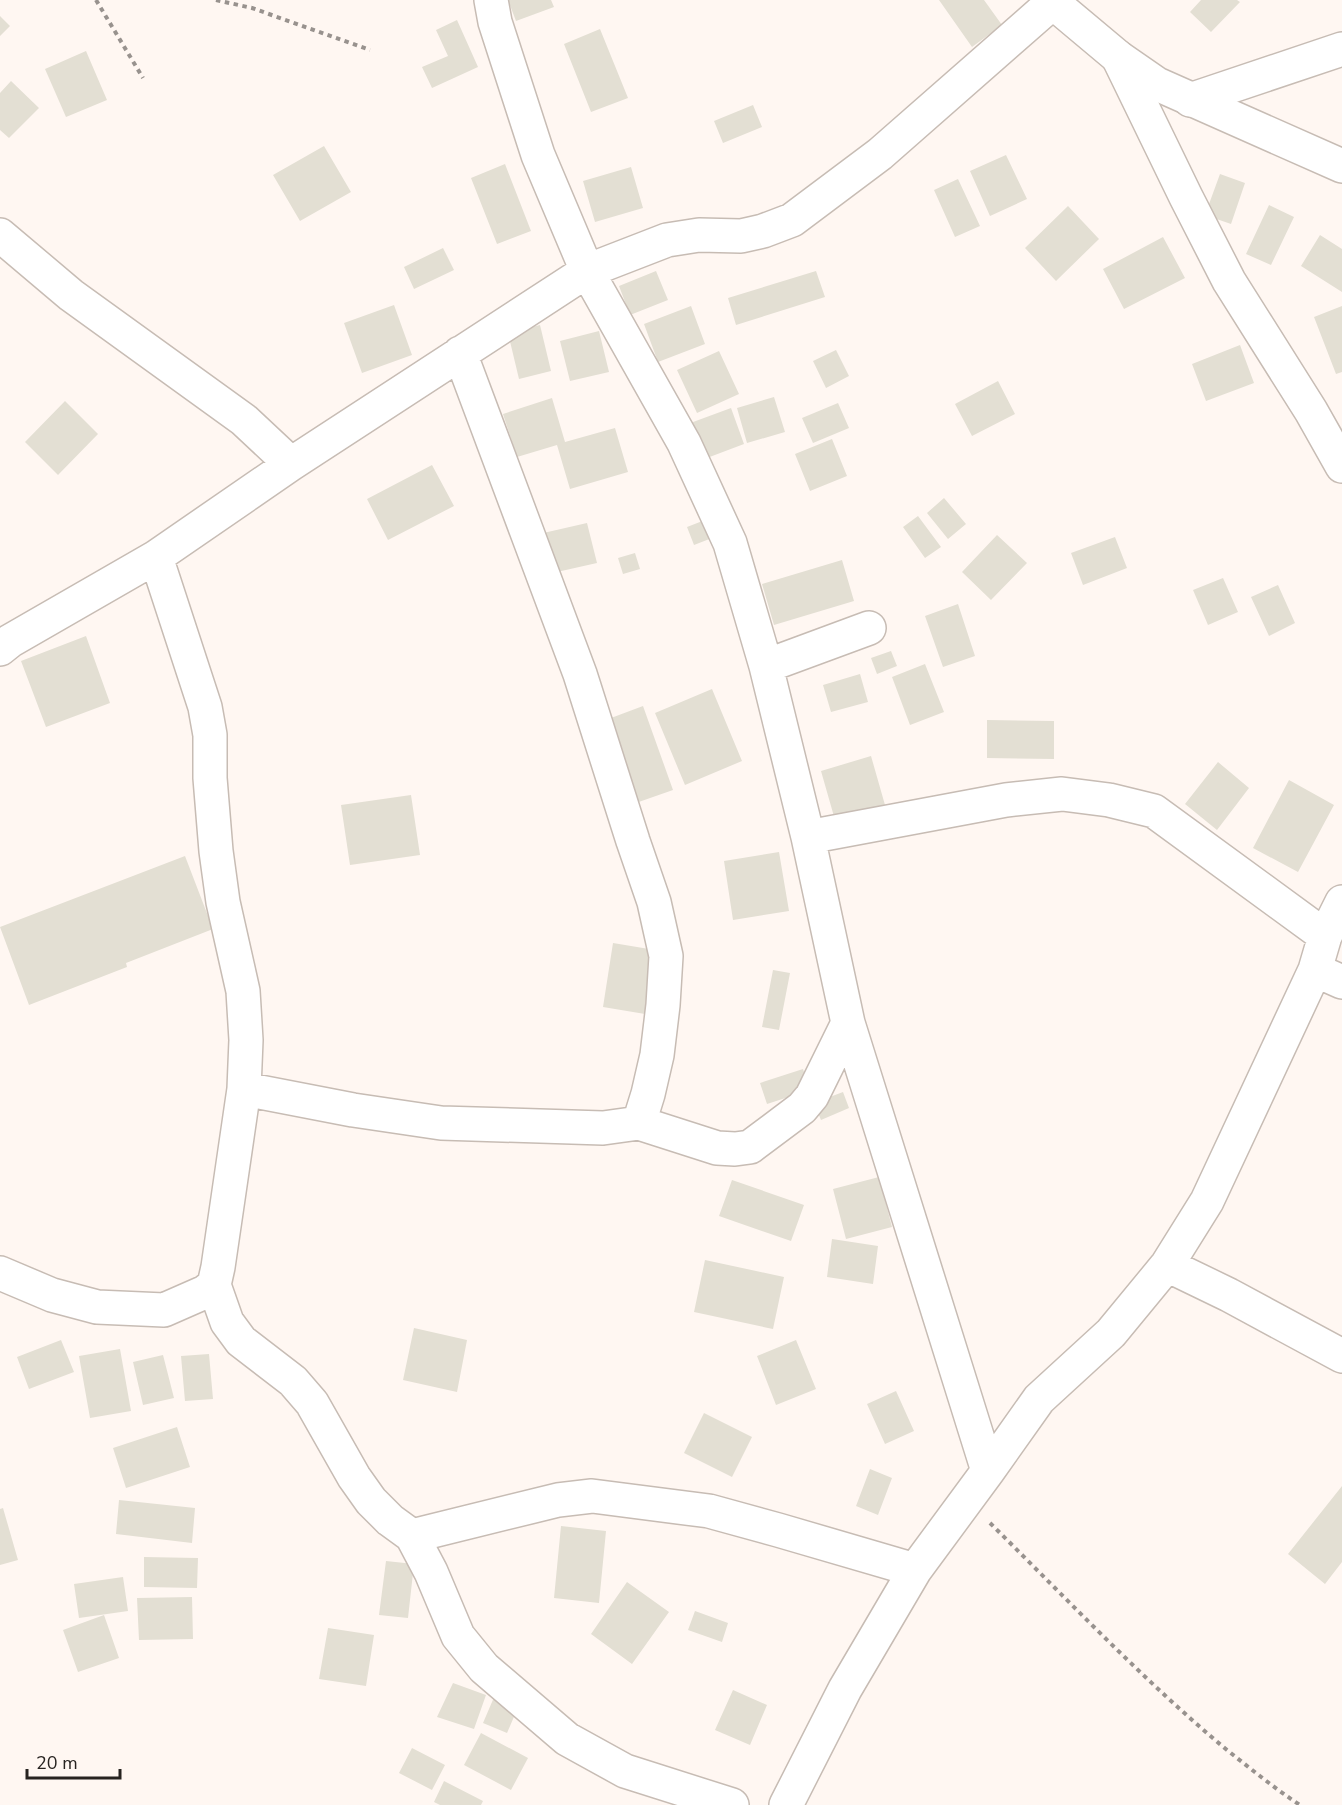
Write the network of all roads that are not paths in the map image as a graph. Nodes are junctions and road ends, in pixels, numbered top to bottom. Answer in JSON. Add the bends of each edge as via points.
{"nodes":[{"id":1,"x":491,"y":0,"type":"edge"},
{"id":2,"x":1051,"y":2,"type":"edge"},
{"id":3,"x":1342,"y":48,"type":"edge"},
{"id":4,"x":1118,"y":57,"type":"junction"},
{"id":5,"x":1190,"y":100,"type":"junction"},
{"id":6,"x":1342,"y":166,"type":"edge"},
{"id":7,"x":0,"y":235,"type":"edge"},
{"id":8,"x":587,"y":271,"type":"junction"},
{"id":9,"x":460,"y":353,"type":"junction"},
{"id":10,"x":291,"y":464,"type":"junction"},
{"id":11,"x":1342,"y":466,"type":"edge"},
{"id":12,"x":156,"y":557,"type":"junction"},
{"id":13,"x":869,"y":628,"type":"dead end"},
{"id":14,"x":0,"y":649,"type":"edge"},
{"id":15,"x":766,"y":666,"type":"junction"},
{"id":16,"x":808,"y":837,"type":"junction"},
{"id":17,"x":1342,"y":902,"type":"edge"},
{"id":18,"x":1325,"y":936,"type":"junction"},
{"id":19,"x":1328,"y":976,"type":"edge"},
{"id":20,"x":848,"y":1023,"type":"junction"},
{"id":21,"x":244,"y":1089,"type":"junction"},
{"id":22,"x":639,"y":1123,"type":"junction"},
{"id":23,"x":1167,"y":1265,"type":"junction"},
{"id":24,"x":0,"y":1273,"type":"edge"},
{"id":25,"x":214,"y":1285,"type":"junction"},
{"id":26,"x":1342,"y":1356,"type":"edge"},
{"id":27,"x":988,"y":1471,"type":"junction"},
{"id":28,"x":412,"y":1536,"type":"junction"},
{"id":29,"x":915,"y":1570,"type":"junction"},
{"id":30,"x":732,"y":1805,"type":"edge"},
{"id":31,"x":786,"y":1805,"type":"edge"}],
"edges":[{"from":1,"to":8,"type":"street","via":[[538,154]]},
{"from":2,"to":4,"type":"street"},
{"from":2,"to":8,"type":"street","via":[[880,154],[792,220],[741,236],[699,235],[667,240]]},
{"from":3,"to":5,"type":"street"},
{"from":4,"to":5,"type":"street","via":[[1157,84]]},
{"from":4,"to":11,"type":"street","via":[[1229,281]]},
{"from":5,"to":6,"type":"street"},
{"from":7,"to":10,"type":"street","via":[[70,295],[244,420]]},
{"from":8,"to":9,"type":"street"},
{"from":8,"to":15,"type":"street","via":[[689,453],[730,543]]},
{"from":9,"to":10,"type":"street"},
{"from":9,"to":22,"type":"street","via":[[580,674],[654,902],[666,956],[663,1005],[657,1055]]},
{"from":10,"to":12,"type":"street"},
{"from":12,"to":14,"type":"street"},
{"from":12,"to":21,"type":"street","via":[[205,707],[210,735],[216,851],[243,991]]},
{"from":13,"to":15,"type":"street"},
{"from":15,"to":16,"type":"street"},
{"from":16,"to":18,"type":"street","via":[[1006,800],[1062,794],[1109,800],[1154,811]]},
{"from":16,"to":20,"type":"street"},
{"from":17,"to":18,"type":"street"},
{"from":18,"to":19,"type":"street"},
{"from":19,"to":23,"type":"street","via":[[1207,1201]]},
{"from":20,"to":22,"type":"street","via":[[812,1096],[750,1147],[717,1148]]},
{"from":20,"to":27,"type":"street"},
{"from":21,"to":22,"type":"street","via":[[441,1123],[603,1128]]},
{"from":21,"to":25,"type":"street"},
{"from":23,"to":26,"type":"street"},
{"from":23,"to":27,"type":"street","via":[[1111,1333],[1039,1399]]},
{"from":24,"to":25,"type":"street","via":[[52,1295],[97,1307],[164,1310]]},
{"from":25,"to":28,"type":"street","via":[[227,1322],[241,1341],[293,1381],[312,1403],[371,1501]]},
{"from":27,"to":29,"type":"street"},
{"from":28,"to":29,"type":"street","via":[[558,1500],[592,1496],[709,1511]]},
{"from":28,"to":30,"type":"street","via":[[458,1636],[484,1668],[567,1739],[625,1771]]},
{"from":29,"to":31,"type":"street","via":[[845,1689]]}]}
